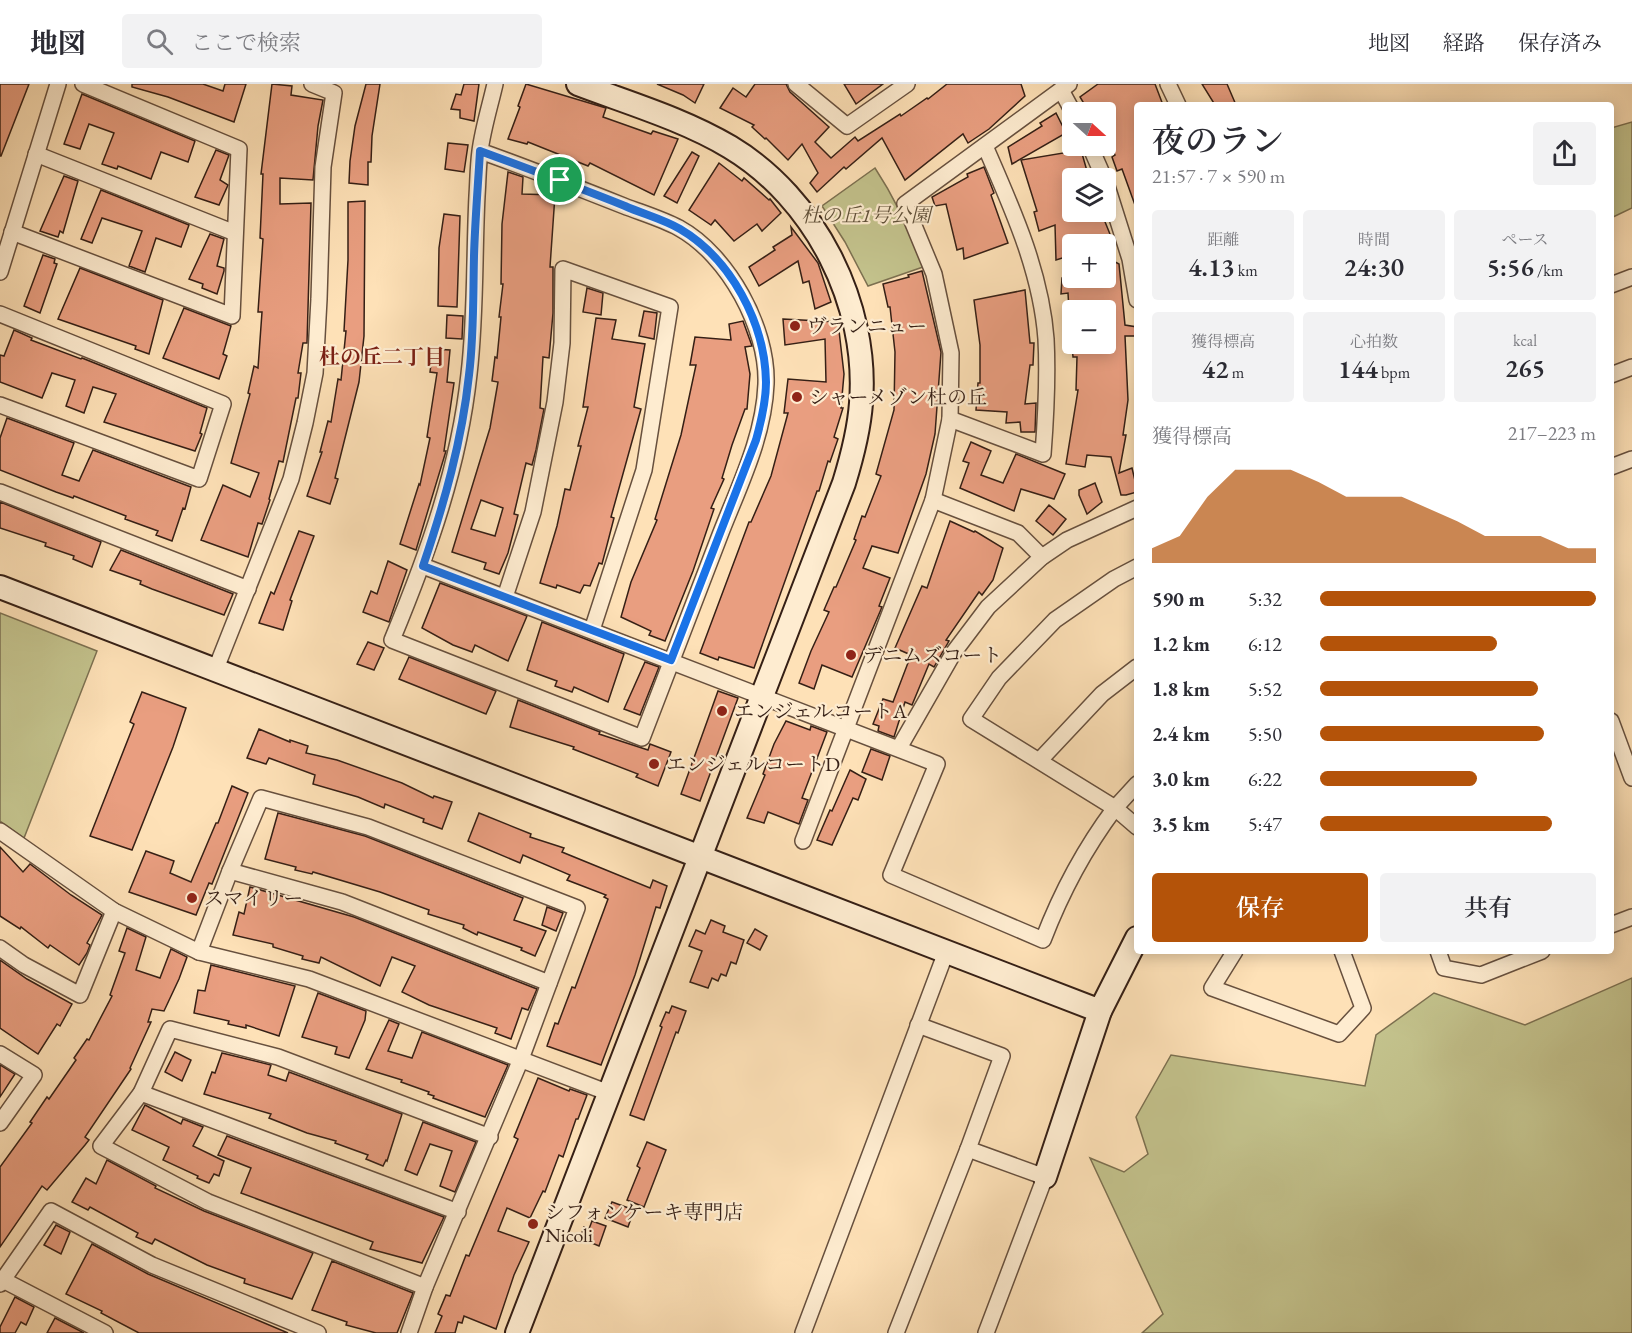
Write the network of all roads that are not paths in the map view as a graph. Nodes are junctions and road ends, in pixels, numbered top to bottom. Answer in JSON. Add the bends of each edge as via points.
{"nodes":[{"id":1,"x":58,"y":84,"type":"edge"},
{"id":2,"x":83,"y":84,"type":"edge"},
{"id":3,"x":312,"y":84,"type":"edge"},
{"id":4,"x":495,"y":84,"type":"edge"},
{"id":5,"x":578,"y":84,"type":"edge"},
{"id":6,"x":796,"y":84,"type":"edge"},
{"id":7,"x":907,"y":84,"type":"edge"},
{"id":8,"x":1168,"y":84,"type":"edge"},
{"id":9,"x":1065,"y":87,"type":"edge"},
{"id":10,"x":1070,"y":102,"type":"edge"},
{"id":11,"x":1177,"y":102,"type":"edge"},
{"id":12,"x":985,"y":146,"type":"junction"},
{"id":13,"x":480,"y":151,"type":"junction"},
{"id":14,"x":36,"y":154,"type":"junction"},
{"id":15,"x":1116,"y":215,"type":"edge"},
{"id":16,"x":12,"y":232,"type":"junction"},
{"id":17,"x":235,"y":233,"type":"junction"},
{"id":18,"x":0,"y":272,"type":"edge"},
{"id":19,"x":1632,"y":277,"type":"edge"},
{"id":20,"x":1134,"y":282,"type":"edge"},
{"id":21,"x":1614,"y":284,"type":"edge"},
{"id":22,"x":0,"y":314,"type":"edge"},
{"id":23,"x":1632,"y":368,"type":"edge"},
{"id":24,"x":1614,"y":374,"type":"edge"},
{"id":25,"x":0,"y":405,"type":"edge"},
{"id":26,"x":950,"y":419,"type":"junction"},
{"id":27,"x":1632,"y":459,"type":"edge"},
{"id":28,"x":1614,"y":466,"type":"edge"},
{"id":29,"x":0,"y":492,"type":"edge"},
{"id":30,"x":933,"y":500,"type":"junction"},
{"id":31,"x":1134,"y":509,"type":"edge"},
{"id":32,"x":1042,"y":557,"type":"junction"},
{"id":33,"x":423,"y":566,"type":"junction"},
{"id":34,"x":1134,"y":569,"type":"edge"},
{"id":35,"x":0,"y":587,"type":"edge"},
{"id":36,"x":248,"y":589,"type":"junction"},
{"id":37,"x":505,"y":597,"type":"junction"},
{"id":38,"x":592,"y":630,"type":"junction"},
{"id":39,"x":671,"y":660,"type":"junction"},
{"id":40,"x":1134,"y":669,"type":"edge"},
{"id":41,"x":215,"y":671,"type":"junction"},
{"id":42,"x":761,"y":697,"type":"junction"},
{"id":43,"x":845,"y":728,"type":"junction"},
{"id":44,"x":1615,"y":744,"type":"edge"},
{"id":45,"x":898,"y":748,"type":"junction"},
{"id":46,"x":1040,"y":760,"type":"junction"},
{"id":47,"x":1632,"y":778,"type":"edge"},
{"id":48,"x":1134,"y":787,"type":"edge"},
{"id":49,"x":1115,"y":808,"type":"junction"},
{"id":50,"x":1134,"y":824,"type":"edge"},
{"id":51,"x":0,"y":831,"type":"edge"},
{"id":52,"x":803,"y":841,"type":"dead end"},
{"id":53,"x":701,"y":857,"type":"junction"},
{"id":54,"x":230,"y":871,"type":"junction"},
{"id":55,"x":114,"y":911,"type":"junction"},
{"id":56,"x":1632,"y":917,"type":"edge"},
{"id":57,"x":1614,"y":924,"type":"edge"},
{"id":58,"x":1134,"y":944,"type":"edge"},
{"id":59,"x":0,"y":948,"type":"edge"},
{"id":60,"x":200,"y":952,"type":"junction"},
{"id":61,"x":946,"y":952,"type":"junction"},
{"id":62,"x":1232,"y":954,"type":"edge"},
{"id":63,"x":1343,"y":954,"type":"edge"},
{"id":64,"x":1439,"y":954,"type":"edge"},
{"id":65,"x":1534,"y":954,"type":"edge"},
{"id":66,"x":549,"y":983,"type":"junction"},
{"id":67,"x":1100,"y":1011,"type":"junction"},
{"id":68,"x":918,"y":1025,"type":"junction"},
{"id":69,"x":0,"y":1054,"type":"edge"},
{"id":70,"x":521,"y":1059,"type":"junction"},
{"id":71,"x":141,"y":1093,"type":"junction"},
{"id":72,"x":609,"y":1093,"type":"junction"},
{"id":73,"x":0,"y":1124,"type":"edge"},
{"id":74,"x":490,"y":1137,"type":"junction"},
{"id":75,"x":968,"y":1149,"type":"junction"},
{"id":76,"x":1045,"y":1177,"type":"junction"},
{"id":77,"x":458,"y":1212,"type":"junction"},
{"id":78,"x":2,"y":1282,"type":"edge"},
{"id":79,"x":425,"y":1287,"type":"junction"},
{"id":80,"x":105,"y":1333,"type":"edge"},
{"id":81,"x":318,"y":1333,"type":"edge"},
{"id":82,"x":409,"y":1333,"type":"edge"},
{"id":83,"x":517,"y":1333,"type":"edge"},
{"id":84,"x":803,"y":1333,"type":"edge"},
{"id":85,"x":896,"y":1333,"type":"edge"},
{"id":86,"x":986,"y":1333,"type":"edge"}],
"edges":[{"from":1,"to":14,"type":"street"},
{"from":2,"to":17,"type":"street","via":[[239,149]]},
{"from":3,"to":36,"type":"street","via":[[334,93],[323,167],[315,373],[291,479]]},
{"from":4,"to":13,"type":"street"},
{"from":5,"to":42,"type":"street","via":[[698,130],[765,172],[802,212],[824,245],[843,283],[853,315],[861,401],[856,443]]},
{"from":6,"to":7,"type":"street","via":[[847,126]]},
{"from":8,"to":11,"type":"street"},
{"from":9,"to":10,"type":"street"},
{"from":9,"to":12,"type":"street"},
{"from":12,"to":26,"type":"street","via":[[905,204],[934,274],[951,352]]},
{"from":12,"to":26,"type":"street","via":[[1017,219],[1036,281],[1046,337],[1043,454]]},
{"from":13,"to":33,"type":"street","via":[[467,393],[451,475]]},
{"from":13,"to":39,"type":"street","via":[[679,228],[725,270],[756,326],[766,383],[759,432]]},
{"from":14,"to":16,"type":"street"},
{"from":14,"to":17,"type":"street"},
{"from":15,"to":20,"type":"street"},
{"from":16,"to":17,"type":"street","via":[[232,316]]},
{"from":16,"to":18,"type":"street"},
{"from":19,"to":21,"type":"street"},
{"from":22,"to":25,"type":"street","via":[[222,404],[199,479]]},
{"from":23,"to":24,"type":"street"},
{"from":26,"to":30,"type":"street"},
{"from":27,"to":28,"type":"street"},
{"from":29,"to":36,"type":"street"},
{"from":30,"to":32,"type":"street","via":[[1018,533]]},
{"from":30,"to":43,"type":"street"},
{"from":31,"to":32,"type":"street","via":[[1067,540]]},
{"from":32,"to":45,"type":"street","via":[[988,607],[954,652]]},
{"from":33,"to":37,"type":"street"},
{"from":33,"to":39,"type":"street","via":[[392,640],[642,738]]},
{"from":34,"to":46,"type":"street","via":[[1055,620],[999,678],[971,719]]},
{"from":35,"to":41,"type":"street"},
{"from":36,"to":41,"type":"street"},
{"from":37,"to":38,"type":"street"},
{"from":37,"to":38,"type":"street","via":[[533,512],[555,402],[562,343],[563,269],[670,307],[644,470]]},
{"from":38,"to":39,"type":"street"},
{"from":39,"to":42,"type":"street"},
{"from":40,"to":46,"type":"street","via":[[1102,694]]},
{"from":41,"to":53,"type":"street"},
{"from":42,"to":43,"type":"street"},
{"from":42,"to":53,"type":"street"},
{"from":43,"to":45,"type":"street"},
{"from":43,"to":52,"type":"street"},
{"from":44,"to":47,"type":"street"},
{"from":45,"to":49,"type":"street","via":[[937,764],[891,875],[1043,940],[1091,840]]},
{"from":46,"to":49,"type":"street"},
{"from":48,"to":49,"type":"street"},
{"from":49,"to":50,"type":"street"},
{"from":51,"to":55,"type":"street"},
{"from":53,"to":61,"type":"street"},
{"from":53,"to":72,"type":"street"},
{"from":54,"to":60,"type":"street"},
{"from":54,"to":66,"type":"street","via":[[342,902]]},
{"from":54,"to":66,"type":"street","via":[[261,798],[368,827],[577,908]]},
{"from":55,"to":59,"type":"street","via":[[80,995]]},
{"from":55,"to":60,"type":"street"},
{"from":56,"to":57,"type":"street"},
{"from":58,"to":67,"type":"street"},
{"from":60,"to":70,"type":"street","via":[[309,979]]},
{"from":61,"to":67,"type":"street"},
{"from":61,"to":68,"type":"street"},
{"from":62,"to":63,"type":"street","via":[[1212,988],[1339,1034],[1363,1008]]},
{"from":64,"to":65,"type":"street","via":[[1444,968],[1481,975]]},
{"from":66,"to":70,"type":"street"},
{"from":67,"to":76,"type":"street"},
{"from":68,"to":75,"type":"street","via":[[1002,1056]]},
{"from":68,"to":84,"type":"street"},
{"from":69,"to":73,"type":"street","via":[[34,1076]]},
{"from":70,"to":72,"type":"street"},
{"from":70,"to":74,"type":"street"},
{"from":71,"to":74,"type":"street","via":[[170,1029],[278,1057]]},
{"from":71,"to":77,"type":"street"},
{"from":71,"to":79,"type":"street","via":[[101,1146],[208,1202]]},
{"from":72,"to":83,"type":"street"},
{"from":74,"to":77,"type":"street"},
{"from":75,"to":76,"type":"street"},
{"from":75,"to":85,"type":"street"},
{"from":76,"to":86,"type":"street"},
{"from":77,"to":79,"type":"street"},
{"from":78,"to":80,"type":"street"},
{"from":78,"to":81,"type":"street","via":[[51,1212],[152,1265]]},
{"from":79,"to":82,"type":"street"}]}
